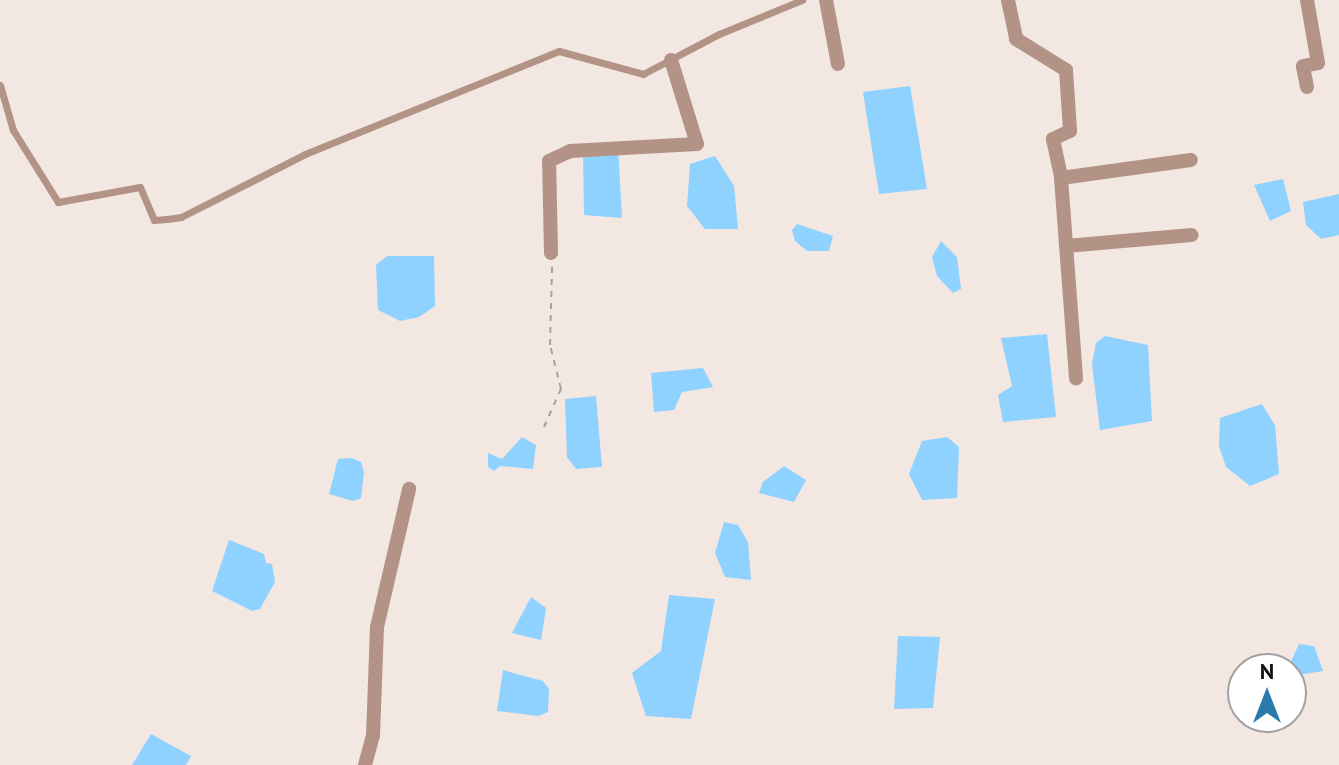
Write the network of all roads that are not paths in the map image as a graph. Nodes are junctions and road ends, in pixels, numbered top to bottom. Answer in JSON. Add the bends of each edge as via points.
{"nodes":[{"id":1,"x":802,"y":0,"type":"edge"},
{"id":2,"x":826,"y":0,"type":"edge"},
{"id":3,"x":1008,"y":0,"type":"edge"},
{"id":4,"x":1307,"y":0,"type":"edge"},
{"id":5,"x":671,"y":60,"type":"junction"},
{"id":6,"x":838,"y":64,"type":"dead end"},
{"id":7,"x":0,"y":85,"type":"edge"},
{"id":8,"x":1307,"y":87,"type":"dead end"},
{"id":9,"x":1191,"y":160,"type":"dead end"},
{"id":10,"x":1061,"y":178,"type":"junction"},
{"id":11,"x":1192,"y":235,"type":"dead end"},
{"id":12,"x":1066,"y":246,"type":"junction"},
{"id":13,"x":551,"y":253,"type":"road end"},
{"id":14,"x":1076,"y":378,"type":"dead end"},
{"id":15,"x":409,"y":489,"type":"dead end"},
{"id":16,"x":365,"y":765,"type":"edge"}],
"edges":[{"from":1,"to":5,"type":"lane"},
{"from":2,"to":6,"type":"street"},
{"from":3,"to":10,"type":"street","via":[[1016,39],[1066,70],[1070,131],[1053,139]]},
{"from":4,"to":8,"type":"street","via":[[1318,63],[1303,66]]},
{"from":5,"to":7,"type":"lane","via":[[643,74],[559,51],[305,154],[181,217],[154,220],[140,187],[58,202],[13,130]]},
{"from":5,"to":13,"type":"street","via":[[697,144],[570,151],[549,161]]},
{"from":9,"to":10,"type":"street"},
{"from":10,"to":12,"type":"street"},
{"from":11,"to":12,"type":"street"},
{"from":12,"to":14,"type":"street"},
{"from":15,"to":16,"type":"street","via":[[377,627],[373,736]]}]}
